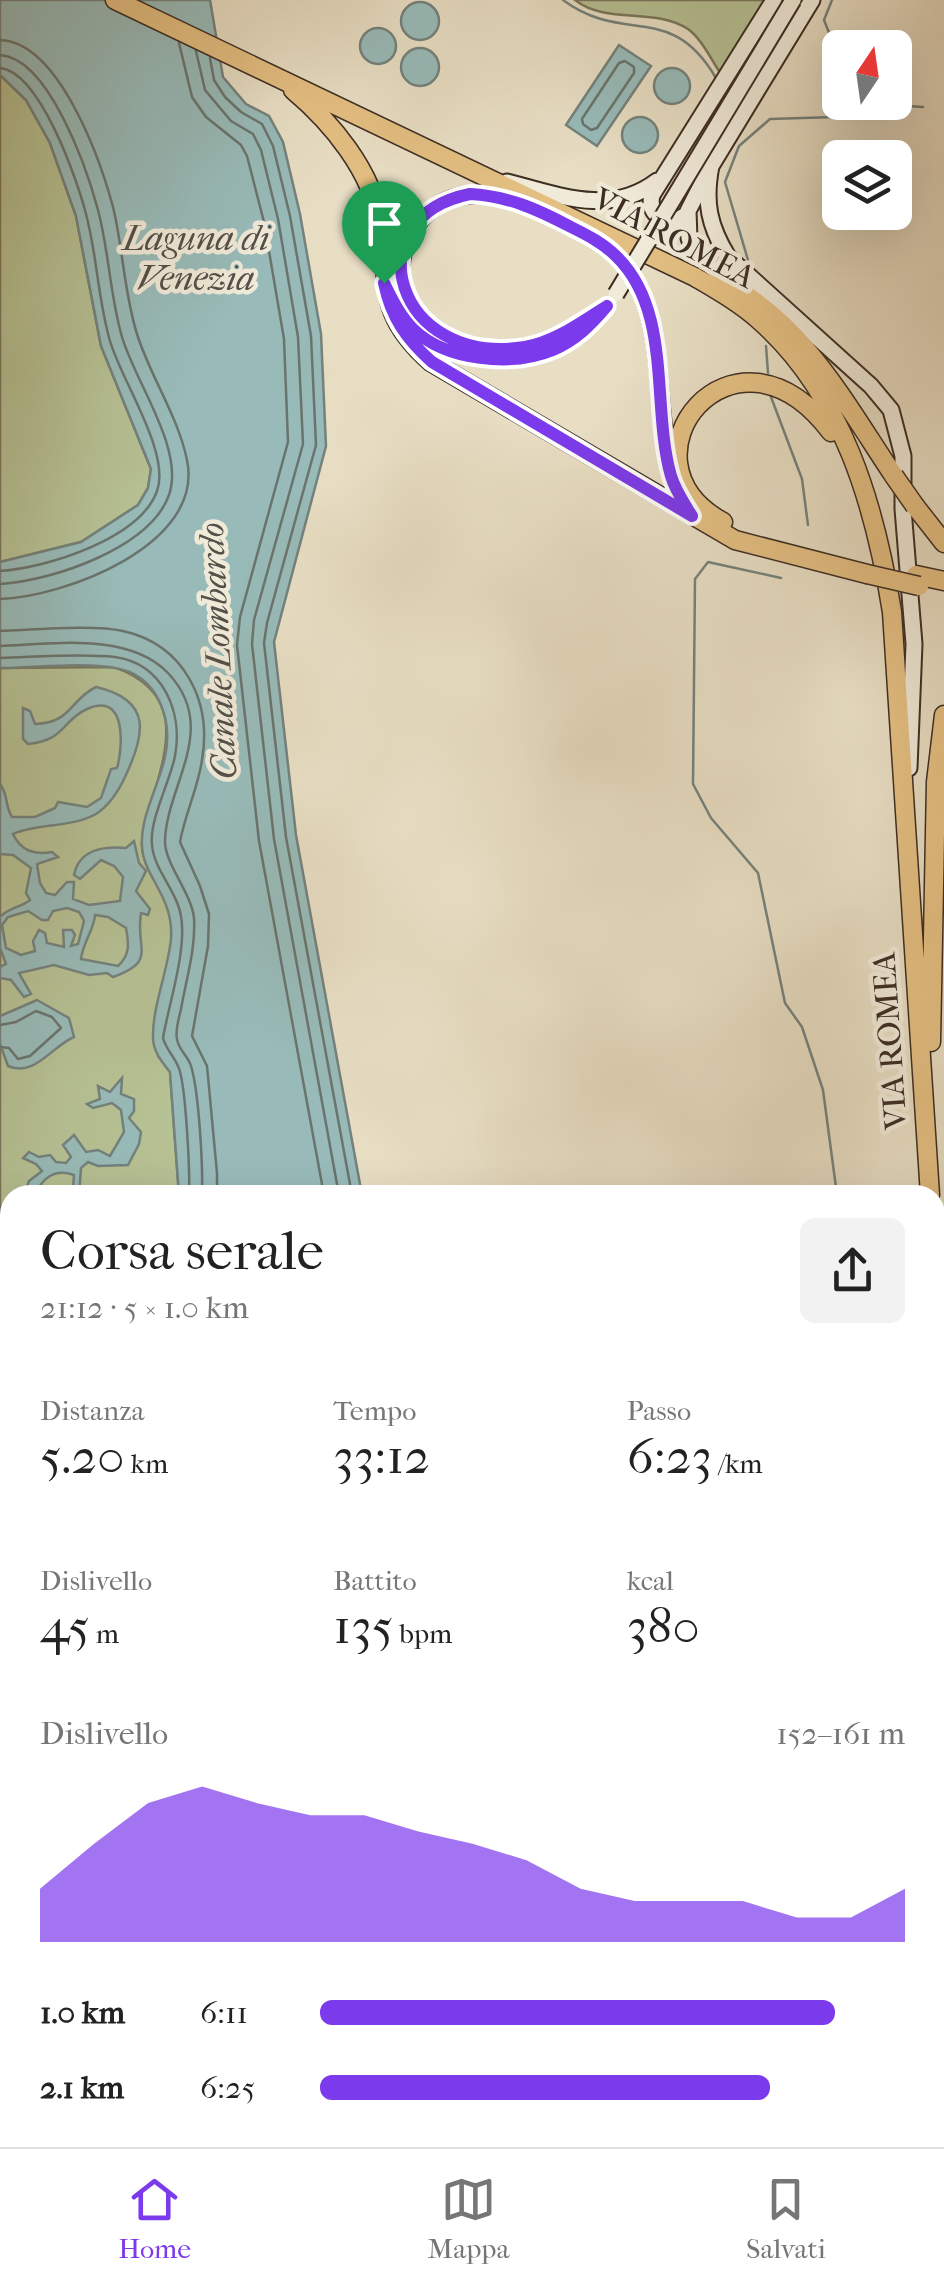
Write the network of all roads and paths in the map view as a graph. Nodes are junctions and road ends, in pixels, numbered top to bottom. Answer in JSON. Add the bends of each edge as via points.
{"nodes":[{"id":1,"x":114,"y":0,"type":"edge"},
{"id":2,"x":774,"y":0,"type":"edge"},
{"id":3,"x":793,"y":0,"type":"edge"},
{"id":4,"x":812,"y":0,"type":"edge"},
{"id":5,"x":273,"y":74,"type":"junction"},
{"id":6,"x":711,"y":166,"type":"junction"},
{"id":7,"x":664,"y":176,"type":"junction"},
{"id":8,"x":491,"y":178,"type":"junction"},
{"id":9,"x":521,"y":202,"type":"junction"},
{"id":10,"x":687,"y":214,"type":"junction"},
{"id":11,"x":580,"y":220,"type":"junction"},
{"id":12,"x":655,"y":256,"type":"junction"},
{"id":13,"x":384,"y":283,"type":"junction"},
{"id":14,"x":738,"y":288,"type":"junction"},
{"id":15,"x":611,"y":300,"type":"junction"},
{"id":16,"x":860,"y":478,"type":"junction"},
{"id":17,"x":692,"y":516,"type":"junction"},
{"id":18,"x":944,"y":544,"type":"edge"},
{"id":19,"x":867,"y":569,"type":"junction"},
{"id":20,"x":918,"y":580,"type":"junction"},
{"id":21,"x":944,"y":580,"type":"edge"},
{"id":22,"x":944,"y":592,"type":"edge"},
{"id":23,"x":944,"y":715,"type":"edge"},
{"id":24,"x":905,"y":824,"type":"junction"},
{"id":25,"x":926,"y":1127,"type":"junction"},
{"id":26,"x":929,"y":1185,"type":"edge"}],
"edges":[{"from":1,"to":5,"type":"main road","name":"VIA ROMEA"},
{"from":2,"to":7,"type":"main road"},
{"from":3,"to":15,"type":"main road","bridge":true},
{"from":4,"to":6,"type":"main road"},
{"from":5,"to":8,"type":"main road","name":"VIA ROMEA"},
{"from":5,"to":13,"type":"main road","via":[[316,110],[361,170],[380,221]]},
{"from":6,"to":10,"type":"main road"},
{"from":6,"to":24,"type":"main road","via":[[707,213],[728,257],[871,386],[900,435],[914,644]]},
{"from":7,"to":8,"type":"main road","via":[[632,196],[600,203]]},
{"from":7,"to":10,"type":"main road","via":[[651,199],[654,212],[672,223]]},
{"from":8,"to":11,"type":"main road","name":"VIA ROMEA"},
{"from":9,"to":11,"type":"main road"},
{"from":9,"to":15,"type":"main road","via":[[470,194],[442,202],[414,228],[402,270],[410,304],[428,326],[477,347],[526,347],[550,340]]},
{"from":9,"to":17,"type":"main road","via":[[598,241],[637,287],[652,327],[664,448]]},
{"from":10,"to":14,"type":"main road","via":[[694,253]]},
{"from":11,"to":12,"type":"main road","name":"VIA ROMEA"},
{"from":12,"to":14,"type":"main road"},
{"from":12,"to":16,"type":"main road","name":"VIA ROMEA","via":[[731,298],[779,339],[821,394]]},
{"from":13,"to":15,"type":"main road","via":[[416,332],[453,351],[497,359],[551,350],[578,336]]},
{"from":13,"to":17,"type":"main road","via":[[400,328],[432,362]]},
{"from":14,"to":18,"type":"main road","bridge":true,"via":[[804,347]]},
{"from":16,"to":19,"type":"main road","via":[[816,411],[796,395],[750,382],[707,396],[683,425],[677,452],[695,500],[712,516]]},
{"from":16,"to":24,"type":"main road","name":"VIA ROMEA","via":[[882,548],[892,612]]},
{"from":17,"to":19,"type":"main road","via":[[763,550]]},
{"from":19,"to":20,"type":"main road"},
{"from":20,"to":21,"type":"main road"},
{"from":20,"to":22,"type":"main road"},
{"from":23,"to":25,"type":"main road","via":[[936,782]]},
{"from":24,"to":25,"type":"main road","name":"VIA ROMEA"},
{"from":25,"to":26,"type":"main road","name":"VIA ROMEA"}]}
